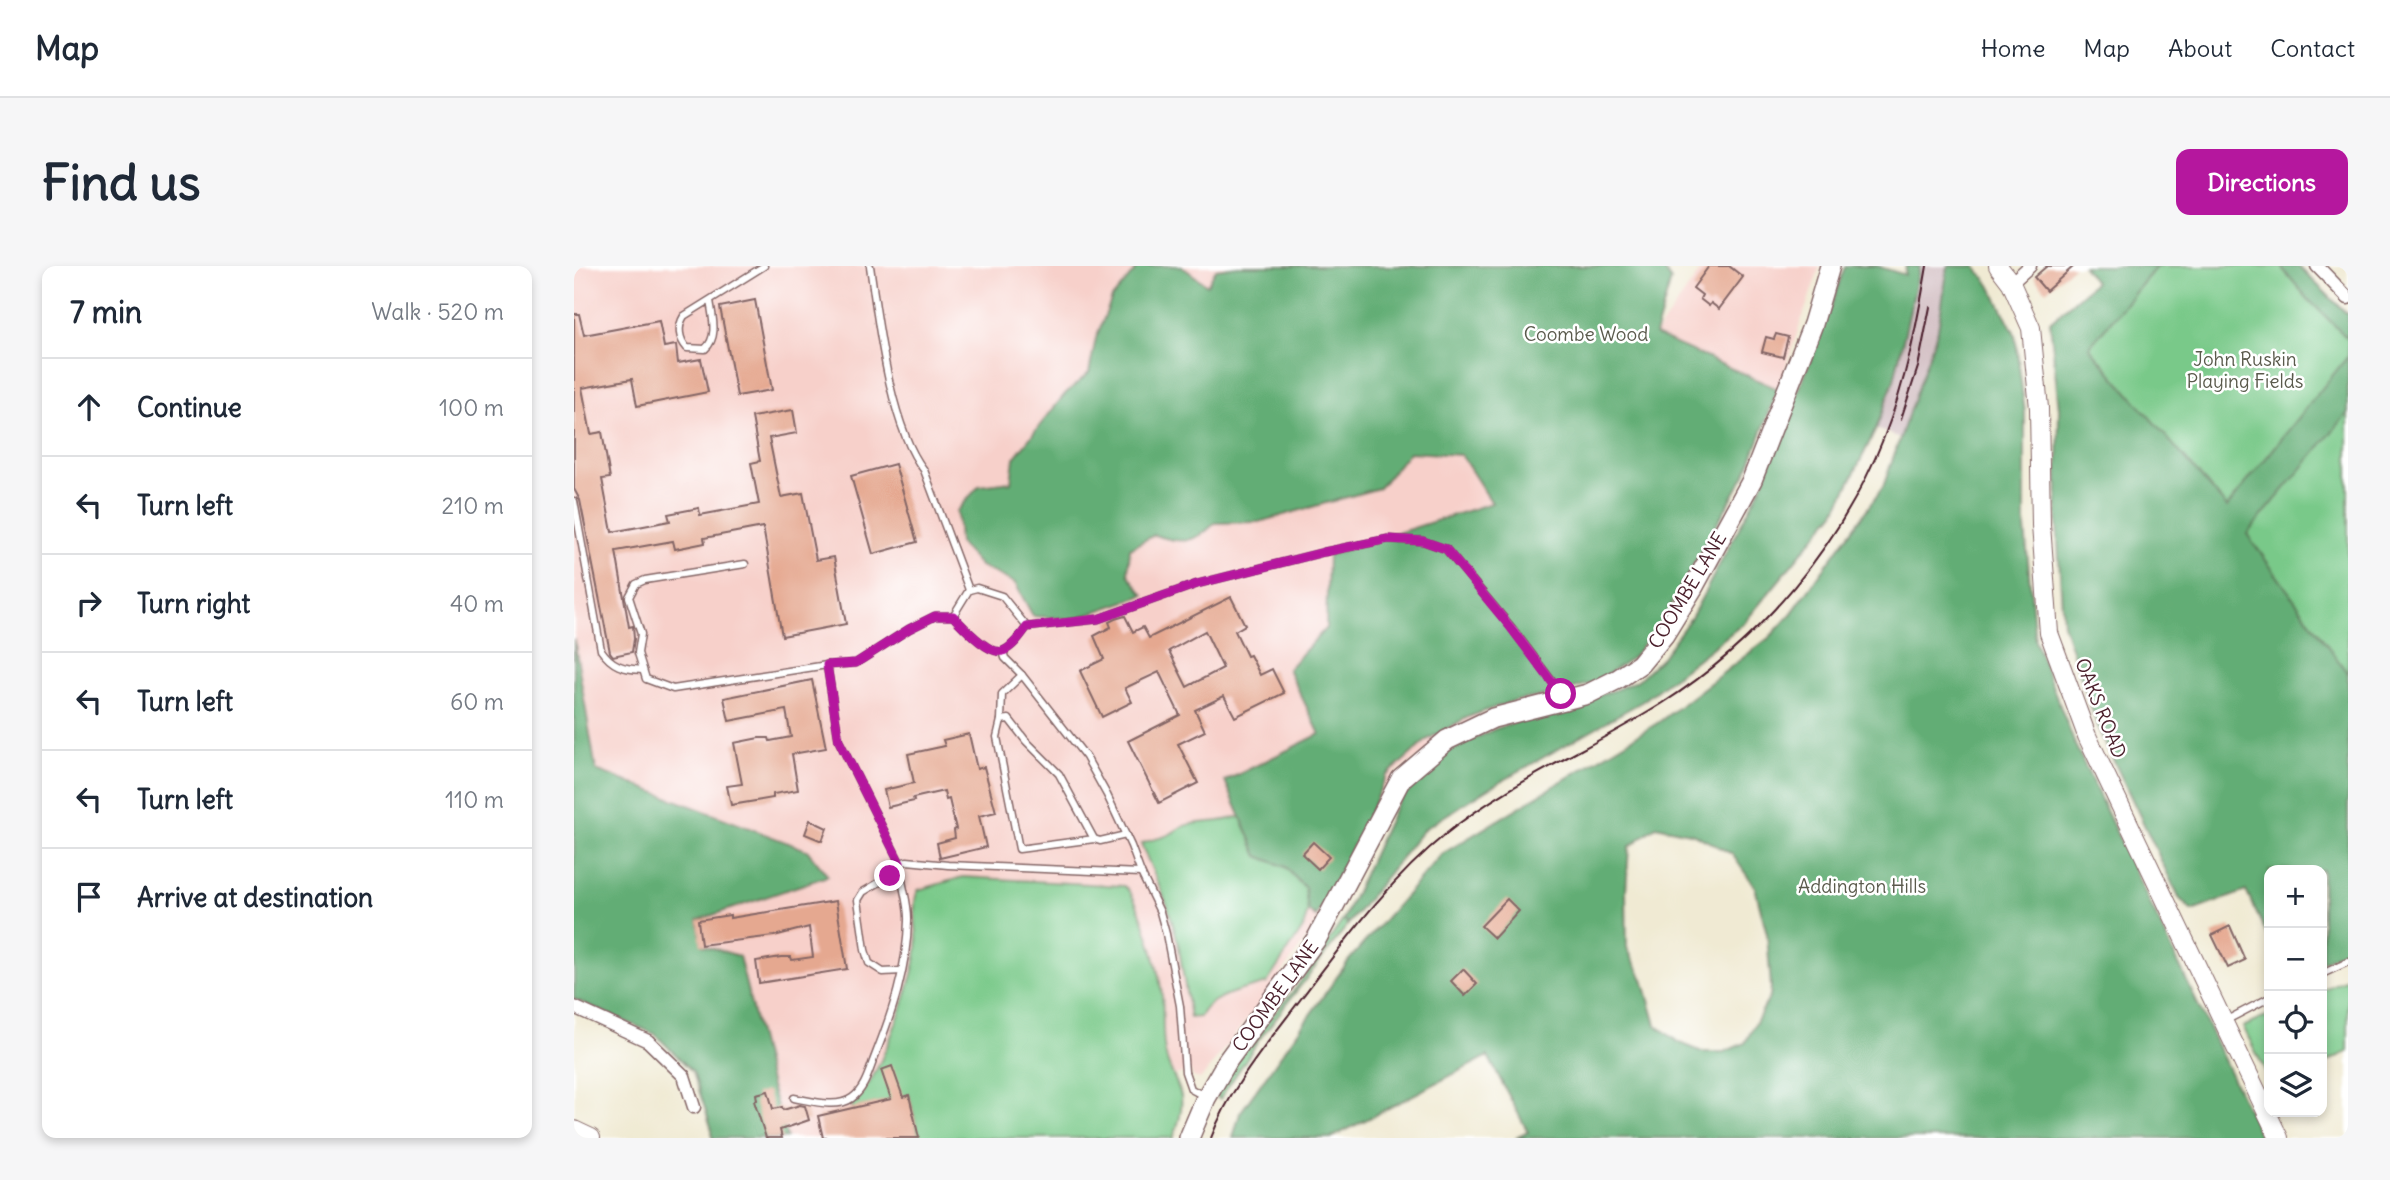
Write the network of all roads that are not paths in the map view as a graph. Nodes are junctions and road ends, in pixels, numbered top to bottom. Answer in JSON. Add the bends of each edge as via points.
{"nodes":[{"id":1,"x":764,"y":266,"type":"edge"},
{"id":2,"x":870,"y":266,"type":"edge"},
{"id":3,"x":1830,"y":266,"type":"edge"},
{"id":4,"x":1998,"y":266,"type":"edge"},
{"id":5,"x":2031,"y":266,"type":"edge"},
{"id":6,"x":2317,"y":266,"type":"edge"},
{"id":7,"x":2011,"y":283,"type":"junction"},
{"id":8,"x":2348,"y":298,"type":"edge"},
{"id":9,"x":710,"y":300,"type":"junction"},
{"id":10,"x":574,"y":501,"type":"edge"},
{"id":11,"x":745,"y":564,"type":"dead end"},
{"id":12,"x":969,"y":590,"type":"junction"},
{"id":13,"x":953,"y":616,"type":"junction"},
{"id":14,"x":1027,"y":627,"type":"junction"},
{"id":15,"x":1003,"y":651,"type":"junction"},
{"id":16,"x":827,"y":665,"type":"junction"},
{"id":17,"x":643,"y":670,"type":"junction"},
{"id":18,"x":1022,"y":675,"type":"junction"},
{"id":19,"x":1566,"y":701,"type":"junction"},
{"id":20,"x":1001,"y":720,"type":"junction"},
{"id":21,"x":1126,"y":835,"type":"junction"},
{"id":22,"x":1094,"y":839,"type":"junction"},
{"id":23,"x":900,"y":863,"type":"junction"},
{"id":24,"x":1140,"y":873,"type":"junction"},
{"id":25,"x":2348,"y":962,"type":"edge"},
{"id":26,"x":902,"y":971,"type":"junction"},
{"id":27,"x":2327,"y":972,"type":"edge"},
{"id":28,"x":2264,"y":1001,"type":"edge"},
{"id":29,"x":574,"y":1007,"type":"edge"},
{"id":30,"x":2222,"y":1023,"type":"junction"},
{"id":31,"x":794,"y":1098,"type":"dead end"},
{"id":32,"x":1206,"y":1098,"type":"junction"},
{"id":33,"x":694,"y":1108,"type":"dead end"},
{"id":34,"x":574,"y":1130,"type":"edge"},
{"id":35,"x":591,"y":1138,"type":"edge"},
{"id":36,"x":1189,"y":1138,"type":"edge"},
{"id":37,"x":2279,"y":1138,"type":"edge"}],
"edges":[{"from":1,"to":9,"type":"lane"},
{"from":2,"to":12,"type":"lane","via":[[901,424],[924,470]]},
{"from":3,"to":19,"type":"main road","name":"COOMBE LANE","via":[[1813,324],[1752,480],[1686,600],[1640,664],[1595,691]]},
{"from":4,"to":7,"type":"street","name":"OAKS ROAD"},
{"from":5,"to":7,"type":"street"},
{"from":6,"to":8,"type":"street"},
{"from":7,"to":30,"type":"street","name":"OAKS ROAD","via":[[2031,328],[2049,634],[2087,736]]},
{"from":9,"to":9,"type":"lane","via":[[680,321],[681,342],[687,348],[705,349],[711,344]]},
{"from":10,"to":17,"type":"lane","via":[[601,650],[616,666]]},
{"from":11,"to":17,"type":"lane","via":[[636,584],[629,597],[641,634]]},
{"from":12,"to":13,"type":"lane"},
{"from":12,"to":14,"type":"lane","via":[[1002,596]]},
{"from":13,"to":15,"type":"lane","via":[[972,636]]},
{"from":13,"to":16,"type":"lane","via":[[935,616],[856,663]]},
{"from":14,"to":15,"type":"lane"},
{"from":14,"to":19,"type":"lane","via":[[1098,619],[1197,584],[1324,552],[1388,539],[1423,541],[1446,549]]},
{"from":15,"to":18,"type":"lane"},
{"from":16,"to":17,"type":"lane","via":[[673,689],[646,679]]},
{"from":16,"to":23,"type":"lane","via":[[839,741]]},
{"from":18,"to":20,"type":"lane","via":[[1002,694]]},
{"from":18,"to":21,"type":"lane","via":[[1086,757]]},
{"from":19,"to":32,"type":"main road","name":"COOMBE LANE","via":[[1493,718],[1447,740],[1401,779],[1317,938],[1228,1059]]},
{"from":20,"to":22,"type":"lane","via":[[1009,719],[1059,774]]},
{"from":20,"to":22,"type":"lane","via":[[997,737],[1019,849]]},
{"from":21,"to":22,"type":"lane","via":[[1100,842]]},
{"from":21,"to":24,"type":"lane"},
{"from":23,"to":24,"type":"lane"},
{"from":23,"to":26,"type":"lane","via":[[908,918]]},
{"from":23,"to":26,"type":"lane","via":[[890,876],[863,892],[857,903],[869,962],[883,972]]},
{"from":24,"to":32,"type":"lane","via":[[1166,934],[1180,1006],[1185,1072],[1191,1089]]},
{"from":25,"to":27,"type":"lane"},
{"from":26,"to":31,"type":"lane","via":[[894,1009],[863,1085],[851,1099],[833,1104]]},
{"from":28,"to":30,"type":"lane"},
{"from":29,"to":33,"type":"street","via":[[648,1041],[684,1076]]},
{"from":30,"to":37,"type":"street","name":"OAKS ROAD"},
{"from":32,"to":36,"type":"main road","name":"COOMBE LANE"},
{"from":34,"to":35,"type":"street"}]}
